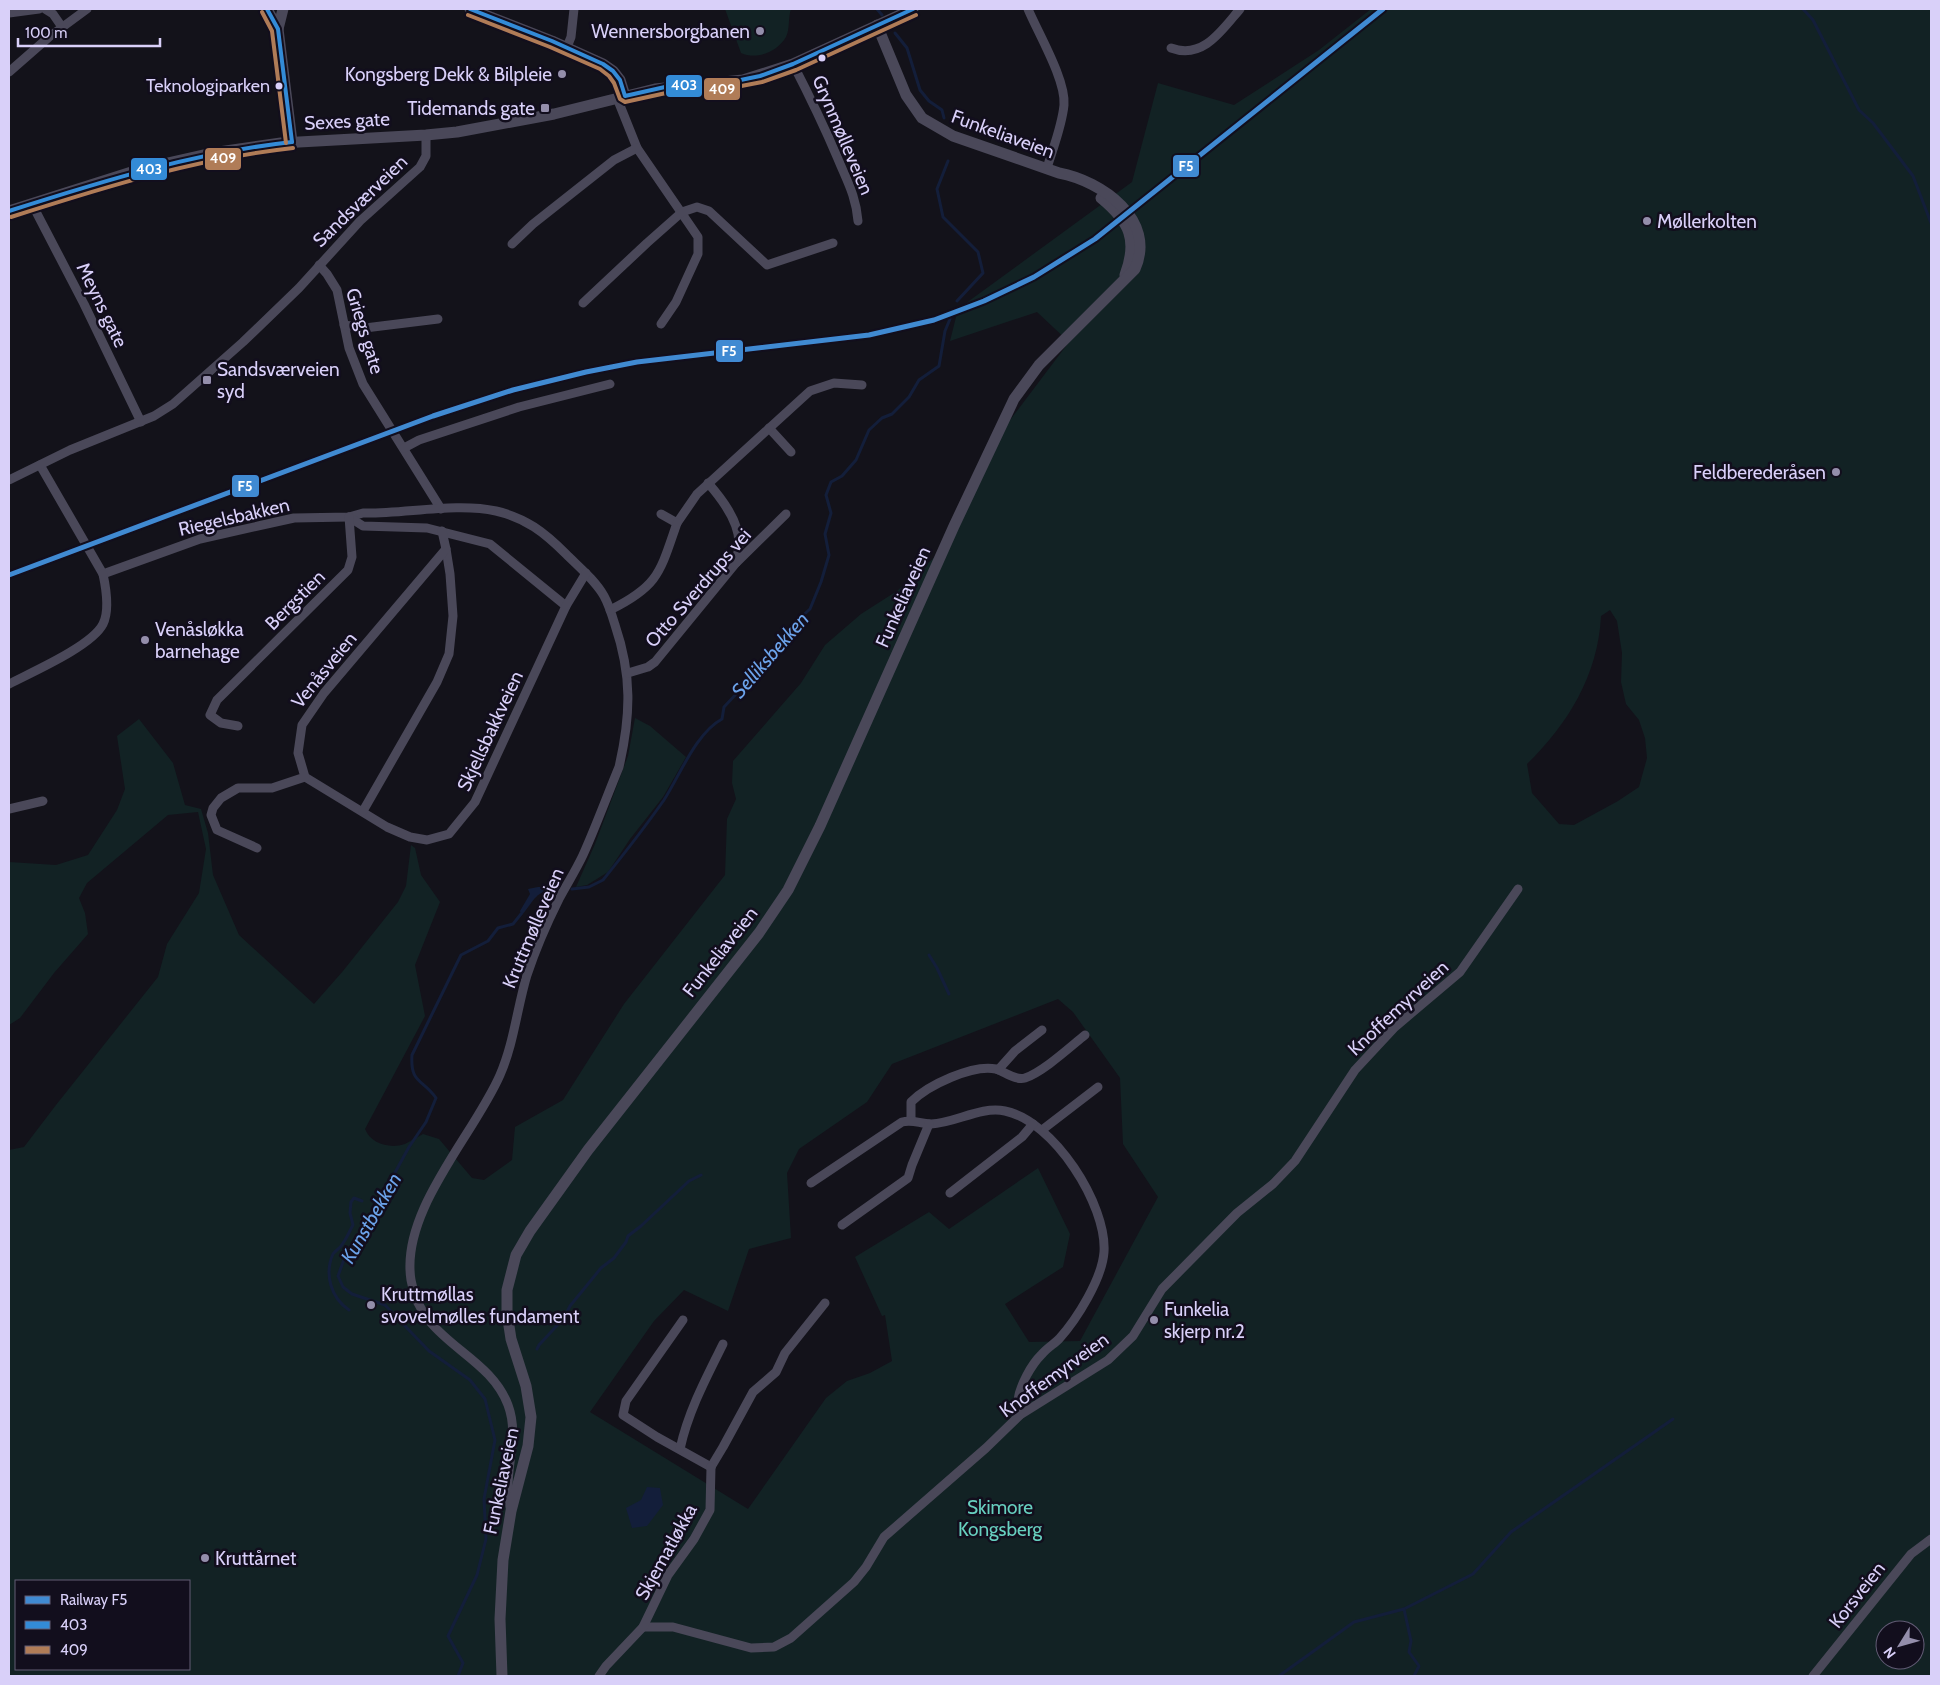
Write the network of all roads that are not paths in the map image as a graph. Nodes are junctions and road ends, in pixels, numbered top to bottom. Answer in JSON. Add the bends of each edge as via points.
{"nodes":[{"id":1,"x":39,"y":9,"type":"edge"},
{"id":2,"x":45,"y":9,"type":"edge"},
{"id":3,"x":87,"y":9,"type":"edge"},
{"id":4,"x":268,"y":9,"type":"edge"},
{"id":5,"x":282,"y":9,"type":"edge"},
{"id":6,"x":470,"y":9,"type":"edge"},
{"id":7,"x":574,"y":9,"type":"edge"},
{"id":8,"x":913,"y":9,"type":"edge"},
{"id":9,"x":1028,"y":9,"type":"edge"},
{"id":10,"x":1240,"y":9,"type":"edge"},
{"id":11,"x":491,"y":12,"type":"edge"},
{"id":12,"x":9,"y":13,"type":"edge"},
{"id":13,"x":877,"y":25,"type":"junction"},
{"id":14,"x":62,"y":27,"type":"junction"},
{"id":15,"x":278,"y":29,"type":"junction"},
{"id":16,"x":568,"y":47,"type":"junction"},
{"id":17,"x":1171,"y":48,"type":"dead end"},
{"id":18,"x":793,"y":64,"type":"junction"},
{"id":19,"x":9,"y":72,"type":"edge"},
{"id":20,"x":621,"y":97,"type":"junction"},
{"id":21,"x":426,"y":135,"type":"junction"},
{"id":22,"x":292,"y":142,"type":"junction"},
{"id":23,"x":637,"y":148,"type":"junction"},
{"id":24,"x":1047,"y":168,"type":"junction"},
{"id":25,"x":32,"y":204,"type":"junction"},
{"id":26,"x":9,"y":211,"type":"edge"},
{"id":27,"x":682,"y":212,"type":"junction"},
{"id":28,"x":858,"y":221,"type":"dead end"},
{"id":29,"x":834,"y":243,"type":"dead end"},
{"id":30,"x":512,"y":244,"type":"dead end"},
{"id":31,"x":319,"y":266,"type":"junction"},
{"id":32,"x":584,"y":303,"type":"dead end"},
{"id":33,"x":438,"y":319,"type":"dead end"},
{"id":34,"x":661,"y":324,"type":"dead end"},
{"id":35,"x":344,"y":325,"type":"junction"},
{"id":36,"x":610,"y":384,"type":"dead end"},
{"id":37,"x":862,"y":386,"type":"dead end"},
{"id":38,"x":141,"y":422,"type":"junction"},
{"id":39,"x":769,"y":428,"type":"junction"},
{"id":40,"x":404,"y":448,"type":"junction"},
{"id":41,"x":790,"y":452,"type":"dead end"},
{"id":42,"x":40,"y":465,"type":"junction"},
{"id":43,"x":9,"y":480,"type":"edge"},
{"id":44,"x":708,"y":483,"type":"junction"},
{"id":45,"x":441,"y":509,"type":"junction"},
{"id":46,"x":661,"y":514,"type":"dead end"},
{"id":47,"x":786,"y":514,"type":"dead end"},
{"id":48,"x":349,"y":517,"type":"junction"},
{"id":49,"x":677,"y":523,"type":"junction"},
{"id":50,"x":442,"y":531,"type":"junction"},
{"id":51,"x":446,"y":549,"type":"junction"},
{"id":52,"x":736,"y":563,"type":"junction"},
{"id":53,"x":586,"y":573,"type":"junction"},
{"id":54,"x":103,"y":574,"type":"junction"},
{"id":55,"x":566,"y":606,"type":"junction"},
{"id":56,"x":610,"y":610,"type":"junction"},
{"id":57,"x":628,"y":673,"type":"junction"},
{"id":58,"x":9,"y":684,"type":"edge"},
{"id":59,"x":238,"y":726,"type":"dead end"},
{"id":60,"x":305,"y":777,"type":"junction"},
{"id":61,"x":43,"y":801,"type":"dead end"},
{"id":62,"x":9,"y":809,"type":"edge"},
{"id":63,"x":363,"y":811,"type":"junction"},
{"id":64,"x":257,"y":848,"type":"dead end"},
{"id":65,"x":1518,"y":889,"type":"dead end"},
{"id":66,"x":1042,"y":1030,"type":"dead end"},
{"id":67,"x":1085,"y":1034,"type":"dead end"},
{"id":68,"x":998,"y":1070,"type":"junction"},
{"id":69,"x":1098,"y":1087,"type":"dead end"},
{"id":70,"x":911,"y":1120,"type":"junction"},
{"id":71,"x":929,"y":1124,"type":"junction"},
{"id":72,"x":1033,"y":1124,"type":"junction"},
{"id":73,"x":1042,"y":1130,"type":"junction"},
{"id":74,"x":810,"y":1183,"type":"dead end"},
{"id":75,"x":950,"y":1193,"type":"dead end"},
{"id":76,"x":842,"y":1225,"type":"dead end"},
{"id":77,"x":826,"y":1303,"type":"dead end"},
{"id":78,"x":682,"y":1320,"type":"dead end"},
{"id":79,"x":723,"y":1344,"type":"dead end"},
{"id":80,"x":1020,"y":1415,"type":"junction"},
{"id":81,"x":680,"y":1449,"type":"junction"},
{"id":82,"x":711,"y":1467,"type":"junction"},
{"id":83,"x":511,"y":1511,"type":"junction"},
{"id":84,"x":1931,"y":1539,"type":"edge"},
{"id":85,"x":643,"y":1627,"type":"junction"},
{"id":86,"x":502,"y":1676,"type":"edge"},
{"id":87,"x":599,"y":1676,"type":"edge"},
{"id":88,"x":1813,"y":1676,"type":"edge"}],
"edges":[{"from":1,"to":12,"type":"street"},
{"from":2,"to":14,"type":"street"},
{"from":3,"to":14,"type":"street"},
{"from":4,"to":5,"type":"street"},
{"from":4,"to":15,"type":"street"},
{"from":5,"to":15,"type":"street"},
{"from":6,"to":11,"type":"street"},
{"from":7,"to":16,"type":"street"},
{"from":8,"to":13,"type":"street"},
{"from":9,"to":24,"type":"street","via":[[1063,94],[1060,123]]},
{"from":10,"to":17,"type":"street","via":[[1207,44],[1186,51]]},
{"from":11,"to":16,"type":"street"},
{"from":13,"to":18,"type":"street"},
{"from":13,"to":24,"type":"street","name":"Funkeliaveien","via":[[906,95],[922,118],[953,136]]},
{"from":14,"to":19,"type":"street"},
{"from":15,"to":22,"type":"street"},
{"from":16,"to":20,"type":"street","via":[[613,71],[620,80]]},
{"from":18,"to":20,"type":"street","via":[[743,80],[676,86]]},
{"from":18,"to":28,"type":"street","name":"Grynmølleveien","via":[[850,185],[857,204]]},
{"from":20,"to":21,"type":"street","via":[[518,121]]},
{"from":20,"to":23,"type":"street"},
{"from":21,"to":22,"type":"street","name":"Sexes gate"},
{"from":21,"to":31,"type":"street","name":"Sandsværveien","via":[[426,156],[420,167],[360,221]]},
{"from":22,"to":25,"type":"street","name":"Sexes gate","via":[[170,162]]},
{"from":23,"to":27,"type":"street"},
{"from":23,"to":30,"type":"street","via":[[614,160]]},
{"from":24,"to":83,"type":"street","name":"Funkeliaveien","via":[[1101,198],[1118,214],[1132,242],[1123,279],[1039,365],[1014,399],[788,890],[588,1150],[516,1255],[508,1284],[507,1313],[531,1417],[528,1446]]},
{"from":25,"to":26,"type":"street","name":"Sexes gate"},
{"from":25,"to":38,"type":"street","name":"Meyns gate"},
{"from":27,"to":29,"type":"street","via":[[697,208],[709,210],[767,265]]},
{"from":27,"to":32,"type":"street"},
{"from":27,"to":34,"type":"street","via":[[698,237],[698,254],[676,302]]},
{"from":31,"to":35,"type":"street","name":"Griegs gate","via":[[337,290]]},
{"from":31,"to":38,"type":"street","name":"Sandsværveien","via":[[196,385],[173,404]]},
{"from":33,"to":35,"type":"street","via":[[366,328]]},
{"from":35,"to":40,"type":"street","name":"Griegs gate","via":[[363,384]]},
{"from":36,"to":40,"type":"street","via":[[519,407]]},
{"from":37,"to":39,"type":"street","via":[[834,383],[815,388]]},
{"from":38,"to":42,"type":"street","name":"Sandsværveien"},
{"from":39,"to":41,"type":"street"},
{"from":39,"to":44,"type":"street"},
{"from":40,"to":45,"type":"street","name":"Griegs gate"},
{"from":42,"to":43,"type":"street","name":"Sandsværveien"},
{"from":42,"to":54,"type":"street"},
{"from":44,"to":49,"type":"street","via":[[686,507]]},
{"from":44,"to":52,"type":"street","via":[[724,501],[734,524],[739,542]]},
{"from":45,"to":48,"type":"street","name":"Kruttmølleveien","via":[[363,513]]},
{"from":45,"to":53,"type":"street","name":"Kruttmølleveien","via":[[494,510],[526,522],[545,533]]},
{"from":46,"to":49,"type":"street"},
{"from":47,"to":52,"type":"street","name":"Otto Sverdrups vei"},
{"from":48,"to":50,"type":"street","name":"Riegelsbakken","via":[[362,526]]},
{"from":48,"to":54,"type":"street","name":"Riegelsbakken","via":[[294,518],[200,539]]},
{"from":48,"to":59,"type":"street","name":"Bergstien","via":[[352,557],[348,570],[217,700],[210,715],[221,723]]},
{"from":49,"to":56,"type":"street","via":[[662,567],[652,583],[633,599]]},
{"from":50,"to":51,"type":"street"},
{"from":50,"to":55,"type":"street","name":"Riegelsbakken","via":[[490,544]]},
{"from":51,"to":60,"type":"street","name":"Venåsveien","via":[[324,693],[302,724],[298,753]]},
{"from":51,"to":63,"type":"street","via":[[453,616],[448,654],[437,682]]},
{"from":52,"to":57,"type":"street","name":"Otto Sverdrups vei","via":[[655,662]]},
{"from":53,"to":55,"type":"street","name":"Skjellsbakkveien"},
{"from":53,"to":56,"type":"street","name":"Kruttmølleveien","via":[[604,596]]},
{"from":54,"to":58,"type":"street","via":[[107,611],[96,634]]},
{"from":55,"to":63,"type":"street","name":"Skjellsbakkveien","via":[[475,802],[448,834],[426,840],[410,837]]},
{"from":56,"to":57,"type":"street","name":"Kruttmølleveien"},
{"from":57,"to":83,"type":"street","name":"Kruttmølleveien","via":[[628,705],[618,767],[582,856],[558,901],[527,974],[500,1076],[428,1202],[417,1228],[411,1257],[413,1289],[423,1315],[483,1370],[508,1404],[514,1427],[508,1491]]},
{"from":60,"to":63,"type":"street","name":"Skjellsbakkveien"},
{"from":60,"to":64,"type":"street","via":[[272,788],[238,788],[220,798],[213,808],[211,815],[217,830]]},
{"from":61,"to":62,"type":"street"},
{"from":65,"to":80,"type":"street","name":"Knoffemyrveien","via":[[1460,972],[1395,1027],[1355,1070],[1295,1161],[1237,1213],[1162,1289],[1132,1336],[1119,1350]]},
{"from":66,"to":68,"type":"street","via":[[1015,1051]]},
{"from":67,"to":68,"type":"street","via":[[1025,1078]]},
{"from":68,"to":70,"type":"street","via":[[974,1070],[930,1088],[912,1102]]},
{"from":69,"to":73,"type":"street"},
{"from":70,"to":71,"type":"street"},
{"from":70,"to":74,"type":"street","via":[[902,1122]]},
{"from":71,"to":72,"type":"street","via":[[988,1110],[1006,1111]]},
{"from":71,"to":76,"type":"street","via":[[908,1178]]},
{"from":72,"to":73,"type":"street"},
{"from":72,"to":75,"type":"street","via":[[1022,1137]]},
{"from":73,"to":80,"type":"street","via":[[1078,1171],[1100,1217],[1104,1252],[1096,1283],[1076,1318],[1040,1355],[1023,1382],[1018,1402]]},
{"from":77,"to":82,"type":"street","via":[[785,1352],[776,1372],[753,1392]]},
{"from":78,"to":81,"type":"street","via":[[626,1401],[623,1415]]},
{"from":79,"to":81,"type":"street","via":[[692,1408]]},
{"from":80,"to":85,"type":"street","name":"Knoffemyrveien","via":[[884,1537],[854,1582],[791,1638],[774,1647],[761,1649],[673,1627]]},
{"from":81,"to":82,"type":"street"},
{"from":82,"to":85,"type":"street","name":"Skjematløkka","via":[[710,1510],[668,1575]]},
{"from":83,"to":86,"type":"street","name":"Funkeliaveien","via":[[501,1588]]},
{"from":84,"to":88,"type":"street","name":"Korsveien","via":[[1912,1554]]},
{"from":85,"to":87,"type":"street"}]}
